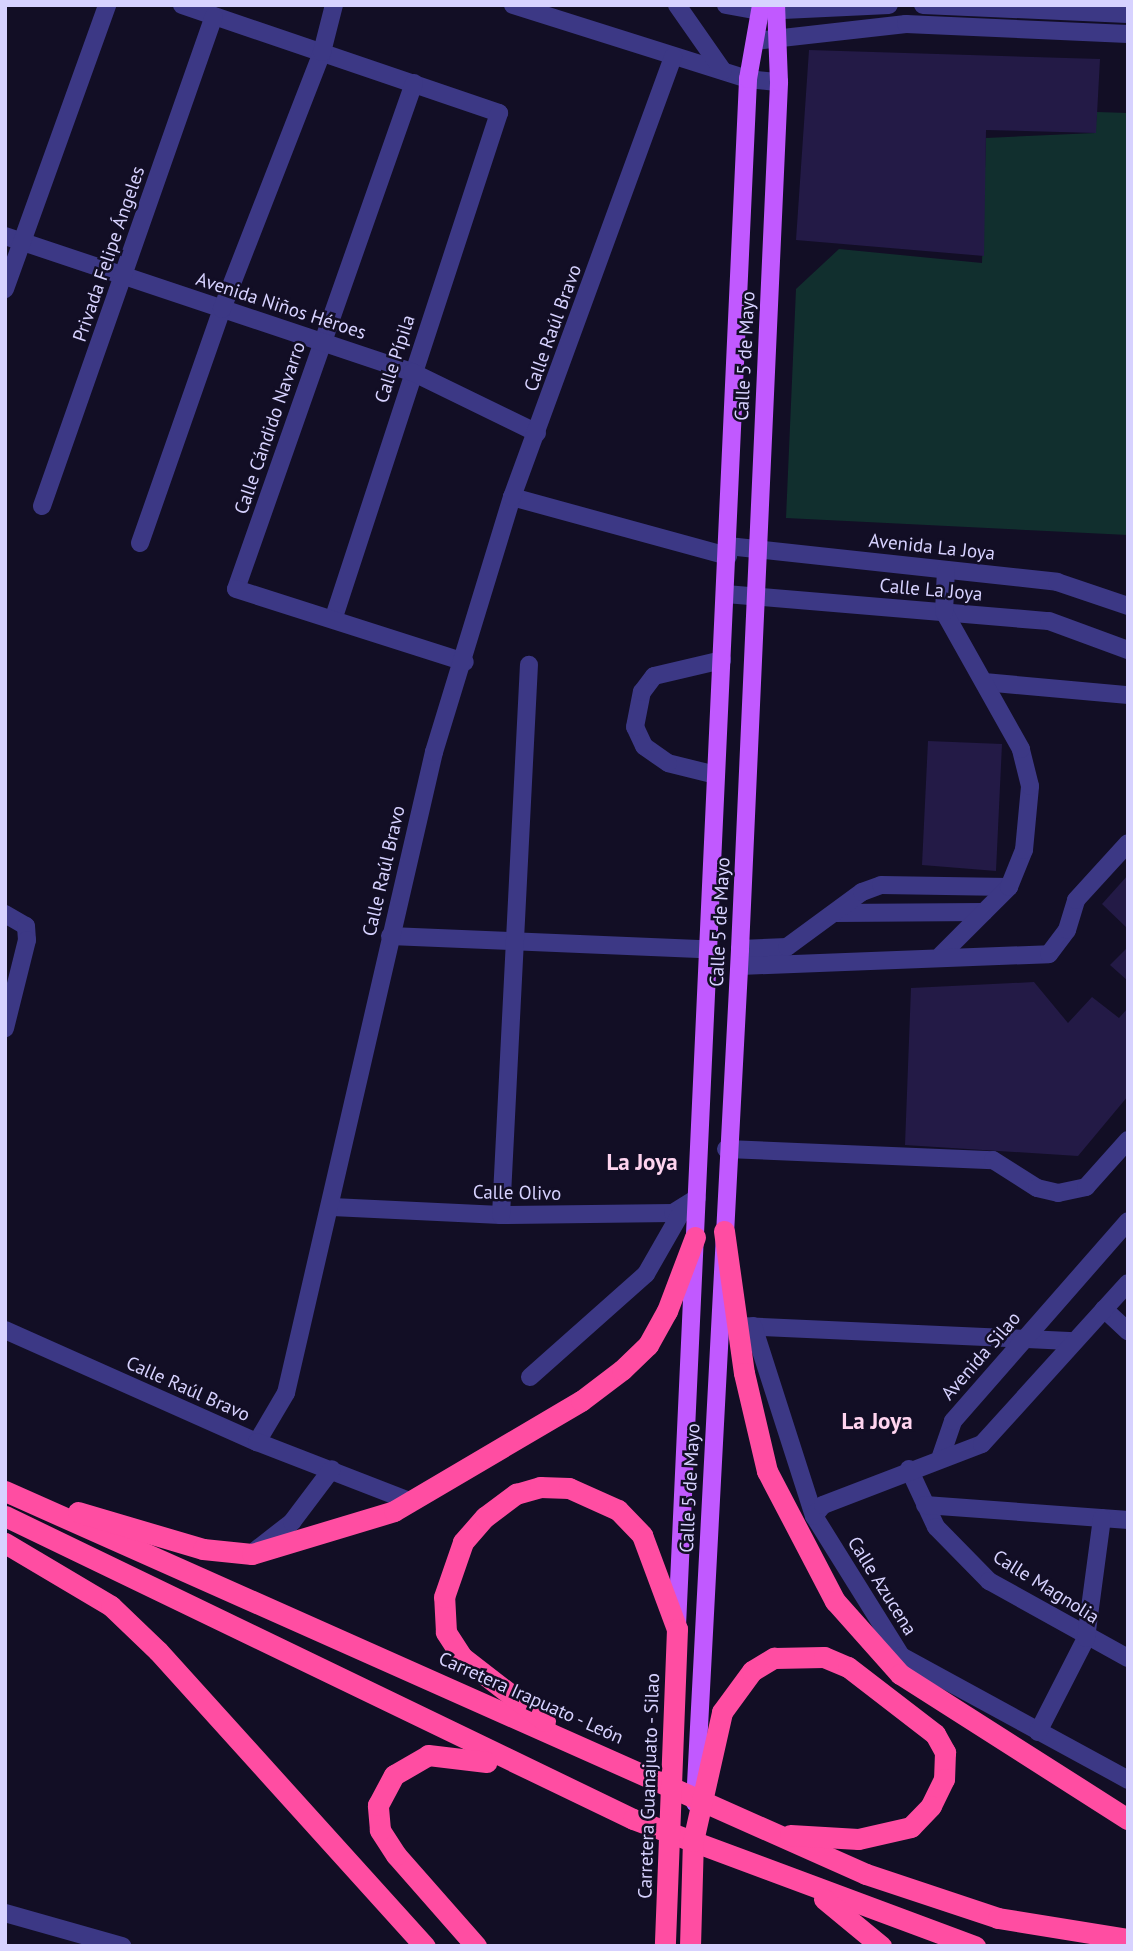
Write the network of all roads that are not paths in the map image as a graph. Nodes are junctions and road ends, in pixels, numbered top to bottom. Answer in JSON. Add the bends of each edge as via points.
{"nodes":[{"id":1,"x":107,"y":5,"type":"edge"},
{"id":2,"x":182,"y":5,"type":"edge"},
{"id":3,"x":334,"y":5,"type":"edge"},
{"id":4,"x":513,"y":5,"type":"edge"},
{"id":5,"x":677,"y":5,"type":"edge"},
{"id":6,"x":726,"y":5,"type":"edge"},
{"id":7,"x":889,"y":5,"type":"edge"},
{"id":8,"x":906,"y":5,"type":"edge"},
{"id":9,"x":923,"y":5,"type":"edge"},
{"id":10,"x":769,"y":8,"type":"edge"},
{"id":11,"x":1128,"y":14,"type":"edge"},
{"id":12,"x":214,"y":16,"type":"junction"},
{"id":13,"x":906,"y":24,"type":"junction"},
{"id":14,"x":1128,"y":34,"type":"edge"},
{"id":15,"x":779,"y":39,"type":"junction"},
{"id":16,"x":755,"y":41,"type":"junction"},
{"id":17,"x":322,"y":52,"type":"junction"},
{"id":18,"x":673,"y":57,"type":"junction"},
{"id":19,"x":723,"y":71,"type":"junction"},
{"id":20,"x":748,"y":79,"type":"junction"},
{"id":21,"x":779,"y":82,"type":"junction"},
{"id":22,"x":414,"y":83,"type":"junction"},
{"id":23,"x":13,"y":239,"type":"edge"},
{"id":24,"x":124,"y":275,"type":"junction"},
{"id":25,"x":5,"y":289,"type":"edge"},
{"id":26,"x":222,"y":309,"type":"junction"},
{"id":27,"x":323,"y":342,"type":"junction"},
{"id":28,"x":412,"y":372,"type":"junction"},
{"id":29,"x":537,"y":433,"type":"junction"},
{"id":30,"x":512,"y":497,"type":"junction"},
{"id":31,"x":42,"y":506,"type":"dead end"},
{"id":32,"x":140,"y":543,"type":"dead end"},
{"id":33,"x":757,"y":548,"type":"junction"},
{"id":34,"x":728,"y":551,"type":"junction"},
{"id":35,"x":946,"y":570,"type":"junction"},
{"id":36,"x":726,"y":594,"type":"junction"},
{"id":37,"x":755,"y":596,"type":"junction"},
{"id":38,"x":1128,"y":606,"type":"edge"},
{"id":39,"x":944,"y":612,"type":"junction"},
{"id":40,"x":333,"y":620,"type":"junction"},
{"id":41,"x":1128,"y":649,"type":"edge"},
{"id":42,"x":722,"y":660,"type":"junction"},
{"id":43,"x":465,"y":662,"type":"junction"},
{"id":44,"x":529,"y":665,"type":"dead end"},
{"id":45,"x":984,"y":682,"type":"junction"},
{"id":46,"x":1128,"y":695,"type":"edge"},
{"id":47,"x":716,"y":775,"type":"junction"},
{"id":48,"x":1128,"y":843,"type":"edge"},
{"id":49,"x":1009,"y":887,"type":"junction"},
{"id":50,"x":984,"y":912,"type":"junction"},
{"id":51,"x":834,"y":913,"type":"junction"},
{"id":52,"x":5,"y":914,"type":"edge"},
{"id":53,"x":390,"y":936,"type":"junction"},
{"id":54,"x":511,"y":943,"type":"junction"},
{"id":55,"x":705,"y":949,"type":"junction"},
{"id":56,"x":941,"y":955,"type":"junction"},
{"id":57,"x":740,"y":958,"type":"junction"},
{"id":58,"x":5,"y":1028,"type":"edge"},
{"id":59,"x":1128,"y":1140,"type":"edge"},
{"id":60,"x":726,"y":1149,"type":"junction"},
{"id":61,"x":691,"y":1202,"type":"junction"},
{"id":62,"x":332,"y":1207,"type":"junction"},
{"id":63,"x":501,"y":1215,"type":"junction"},
{"id":64,"x":1128,"y":1221,"type":"edge"},
{"id":65,"x":724,"y":1231,"type":"junction"},
{"id":66,"x":695,"y":1237,"type":"junction"},
{"id":67,"x":1128,"y":1283,"type":"edge"},
{"id":68,"x":1104,"y":1309,"type":"junction"},
{"id":69,"x":745,"y":1326,"type":"junction"},
{"id":70,"x":5,"y":1330,"type":"edge"},
{"id":71,"x":1128,"y":1331,"type":"edge"},
{"id":72,"x":1026,"y":1338,"type":"junction"},
{"id":73,"x":1075,"y":1341,"type":"junction"},
{"id":74,"x":530,"y":1377,"type":"dead end"},
{"id":75,"x":257,"y":1442,"type":"junction"},
{"id":76,"x":940,"y":1456,"type":"junction"},
{"id":77,"x":332,"y":1469,"type":"junction"},
{"id":78,"x":909,"y":1469,"type":"junction"},
{"id":79,"x":5,"y":1491,"type":"edge"},
{"id":80,"x":409,"y":1501,"type":"junction"},
{"id":81,"x":925,"y":1505,"type":"junction"},
{"id":82,"x":5,"y":1516,"type":"edge"},
{"id":83,"x":814,"y":1516,"type":"junction"},
{"id":84,"x":1102,"y":1518,"type":"junction"},
{"id":85,"x":1128,"y":1520,"type":"edge"},
{"id":86,"x":5,"y":1544,"type":"edge"},
{"id":87,"x":252,"y":1554,"type":"junction"},
{"id":88,"x":677,"y":1629,"type":"junction"},
{"id":89,"x":1086,"y":1638,"type":"junction"},
{"id":90,"x":1125,"y":1656,"type":"edge"},
{"id":91,"x":1038,"y":1732,"type":"junction"},
{"id":92,"x":575,"y":1744,"type":"junction"},
{"id":93,"x":528,"y":1772,"type":"junction"},
{"id":94,"x":1128,"y":1780,"type":"edge"},
{"id":95,"x":1128,"y":1819,"type":"edge"},
{"id":96,"x":774,"y":1834,"type":"junction"},
{"id":97,"x":693,"y":1841,"type":"junction"},
{"id":98,"x":814,"y":1890,"type":"junction"},
{"id":99,"x":5,"y":1913,"type":"edge"},
{"id":100,"x":1128,"y":1939,"type":"edge"},
{"id":101,"x":692,"y":1940,"type":"edge"},
{"id":102,"x":664,"y":1941,"type":"edge"},
{"id":103,"x":122,"y":1946,"type":"edge"},
{"id":104,"x":425,"y":1946,"type":"edge"},
{"id":105,"x":476,"y":1946,"type":"edge"},
{"id":106,"x":880,"y":1946,"type":"edge"},
{"id":107,"x":975,"y":1946,"type":"edge"}],
"edges":[{"from":1,"to":23,"type":"street"},
{"from":2,"to":12,"type":"street"},
{"from":3,"to":17,"type":"street"},
{"from":4,"to":18,"type":"street"},
{"from":5,"to":19,"type":"street"},
{"from":6,"to":10,"type":"street"},
{"from":7,"to":10,"type":"street"},
{"from":8,"to":13,"type":"street"},
{"from":9,"to":11,"type":"street"},
{"from":10,"to":15,"type":"main road","name":"Calle 5 de Mayo"},
{"from":10,"to":16,"type":"main road","name":"Calle 5 de Mayo"},
{"from":12,"to":17,"type":"street"},
{"from":12,"to":24,"type":"street","name":"Privada Felipe Ángeles"},
{"from":13,"to":14,"type":"street"},
{"from":13,"to":15,"type":"street"},
{"from":15,"to":16,"type":"street"},
{"from":15,"to":21,"type":"main road","name":"Calle 5 de Mayo"},
{"from":16,"to":20,"type":"main road","name":"Calle 5 de Mayo"},
{"from":17,"to":22,"type":"street"},
{"from":17,"to":26,"type":"street"},
{"from":18,"to":19,"type":"street"},
{"from":18,"to":29,"type":"street","name":"Calle Raúl Bravo"},
{"from":19,"to":20,"type":"street"},
{"from":20,"to":21,"type":"street"},
{"from":20,"to":34,"type":"main road","name":"Calle 5 de Mayo"},
{"from":21,"to":33,"type":"main road","name":"Calle 5 de Mayo"},
{"from":22,"to":27,"type":"street","name":"Calle Cándido Navarro"},
{"from":22,"to":28,"type":"street","name":"Calle Pípila","via":[[499,113]]},
{"from":23,"to":24,"type":"street","name":"Avenida Niños Héroes"},
{"from":23,"to":25,"type":"street"},
{"from":24,"to":26,"type":"street","name":"Avenida Niños Héroes"},
{"from":24,"to":31,"type":"street","name":"Privada Felipe Ángeles"},
{"from":26,"to":27,"type":"street","name":"Avenida Niños Héroes"},
{"from":26,"to":32,"type":"street"},
{"from":27,"to":28,"type":"street","name":"Avenida Niños Héroes"},
{"from":27,"to":40,"type":"street","name":"Calle Cándido Navarro","via":[[236,589]]},
{"from":28,"to":29,"type":"street","name":"Avenida Niños Héroes"},
{"from":28,"to":40,"type":"street","name":"Calle Pípila"},
{"from":29,"to":30,"type":"street","name":"Calle Raúl Bravo"},
{"from":30,"to":34,"type":"street"},
{"from":30,"to":43,"type":"street","name":"Calle Raúl Bravo"},
{"from":33,"to":34,"type":"street","name":"Avenida La Joya"},
{"from":33,"to":35,"type":"street","name":"Avenida La Joya"},
{"from":33,"to":37,"type":"main road","name":"Calle 5 de Mayo"},
{"from":34,"to":36,"type":"main road","name":"Calle 5 de Mayo"},
{"from":35,"to":38,"type":"street","name":"Avenida La Joya","via":[[1057,582]]},
{"from":35,"to":39,"type":"street"},
{"from":36,"to":37,"type":"street","name":"Calle La Joya"},
{"from":36,"to":42,"type":"main road","name":"Calle 5 de Mayo"},
{"from":37,"to":39,"type":"street","name":"Calle La Joya"},
{"from":37,"to":57,"type":"main road","name":"Calle 5 de Mayo"},
{"from":39,"to":41,"type":"street","name":"Calle La Joya","via":[[1049,621]]},
{"from":39,"to":45,"type":"street"},
{"from":40,"to":43,"type":"street"},
{"from":42,"to":47,"type":"main road","name":"Calle 5 de Mayo"},
{"from":42,"to":47,"type":"street","via":[[654,676],[642,692],[635,727],[644,746],[668,763]]},
{"from":43,"to":53,"type":"street","name":"Calle Raúl Bravo","via":[[434,752]]},
{"from":44,"to":54,"type":"street"},
{"from":45,"to":46,"type":"street"},
{"from":45,"to":49,"type":"street","via":[[1021,749],[1030,786],[1024,850]]},
{"from":47,"to":55,"type":"main road","name":"Calle 5 de Mayo"},
{"from":48,"to":56,"type":"street","via":[[1076,900],[1067,929],[1049,954]]},
{"from":49,"to":50,"type":"street"},
{"from":49,"to":51,"type":"street","via":[[881,885]]},
{"from":50,"to":51,"type":"street"},
{"from":50,"to":56,"type":"street"},
{"from":51,"to":57,"type":"street","via":[[787,947]]},
{"from":52,"to":58,"type":"street","via":[[26,926]]},
{"from":53,"to":54,"type":"street"},
{"from":53,"to":62,"type":"street","name":"Calle Raúl Bravo"},
{"from":54,"to":55,"type":"street"},
{"from":54,"to":63,"type":"street"},
{"from":55,"to":61,"type":"main road","name":"Calle 5 de Mayo"},
{"from":56,"to":57,"type":"street"},
{"from":57,"to":60,"type":"main road","name":"Calle 5 de Mayo"},
{"from":59,"to":60,"type":"street","via":[[1086,1187],[1058,1193],[1037,1188],[993,1160]]},
{"from":60,"to":65,"type":"main road","name":"Calle 5 de Mayo"},
{"from":61,"to":63,"type":"street","name":"Calle Olivo","via":[[673,1213]]},
{"from":61,"to":66,"type":"main road","name":"Calle 5 de Mayo"},
{"from":61,"to":74,"type":"street","via":[[646,1273]]},
{"from":62,"to":63,"type":"street","name":"Calle Olivo"},
{"from":62,"to":75,"type":"street","name":"Calle Raúl Bravo","via":[[286,1393]]},
{"from":64,"to":72,"type":"street","name":"Avenida Silao"},
{"from":65,"to":69,"type":"highway"},
{"from":65,"to":97,"type":"main road","name":"Calle 5 de Mayo"},
{"from":66,"to":80,"type":"highway","via":[[667,1311],[648,1345],[622,1370],[581,1401]]},
{"from":66,"to":88,"type":"main road","name":"Calle 5 de Mayo"},
{"from":67,"to":68,"type":"street"},
{"from":68,"to":71,"type":"street"},
{"from":68,"to":73,"type":"street"},
{"from":69,"to":72,"type":"street"},
{"from":69,"to":83,"type":"street","name":"Calle Azucena"},
{"from":69,"to":95,"type":"highway","via":[[767,1471],[808,1558],[865,1641],[938,1703]]},
{"from":70,"to":75,"type":"street","name":"Calle Raúl Bravo"},
{"from":72,"to":73,"type":"street"},
{"from":72,"to":76,"type":"street","name":"Avenida Silao","via":[[953,1421]]},
{"from":73,"to":76,"type":"street","via":[[982,1444]]},
{"from":75,"to":77,"type":"street"},
{"from":76,"to":78,"type":"street"},
{"from":77,"to":80,"type":"street"},
{"from":77,"to":87,"type":"street","via":[[292,1522]]},
{"from":78,"to":81,"type":"street","name":"Calle Magnolia"},
{"from":78,"to":83,"type":"street","via":[[823,1505]]},
{"from":79,"to":87,"type":"highway","via":[[204,1549]]},
{"from":79,"to":92,"type":"highway","name":"Carretera Irapuato - León"},
{"from":80,"to":87,"type":"highway","via":[[342,1529]]},
{"from":81,"to":84,"type":"street"},
{"from":81,"to":89,"type":"street","name":"Calle Magnolia","via":[[936,1527],[989,1581]]},
{"from":82,"to":93,"type":"highway"},
{"from":83,"to":91,"type":"street","name":"Calle Azucena","via":[[901,1656]]},
{"from":84,"to":85,"type":"street"},
{"from":84,"to":89,"type":"street"},
{"from":86,"to":104,"type":"highway","via":[[111,1606],[159,1651]]},
{"from":88,"to":92,"type":"highway","via":[[642,1535],[598,1499],[569,1488],[540,1487],[516,1494],[485,1517],[463,1542],[452,1570],[444,1597],[446,1632],[461,1657]]},
{"from":88,"to":102,"type":"highway","name":"Carretera Guanajuato - Silao"},
{"from":89,"to":90,"type":"street","name":"Calle Magnolia"},
{"from":89,"to":91,"type":"street"},
{"from":91,"to":94,"type":"street","name":"Calle Azucena"},
{"from":92,"to":96,"type":"highway","name":"Carretera Irapuato - León"},
{"from":93,"to":98,"type":"highway"},
{"from":93,"to":105,"type":"highway","via":[[470,1757],[428,1755],[394,1775],[379,1805],[380,1830],[396,1855]]},
{"from":96,"to":97,"type":"highway","via":[[858,1839],[911,1827],[931,1806],[944,1779],[945,1752],[935,1734],[848,1667],[824,1657],[775,1658],[752,1671],[722,1712]]},
{"from":96,"to":100,"type":"highway","name":"Carretera Irapuato - León","via":[[925,1897],[998,1918]]},
{"from":97,"to":101,"type":"highway"},
{"from":98,"to":106,"type":"highway"},
{"from":98,"to":107,"type":"highway"},
{"from":99,"to":103,"type":"street"}]}
